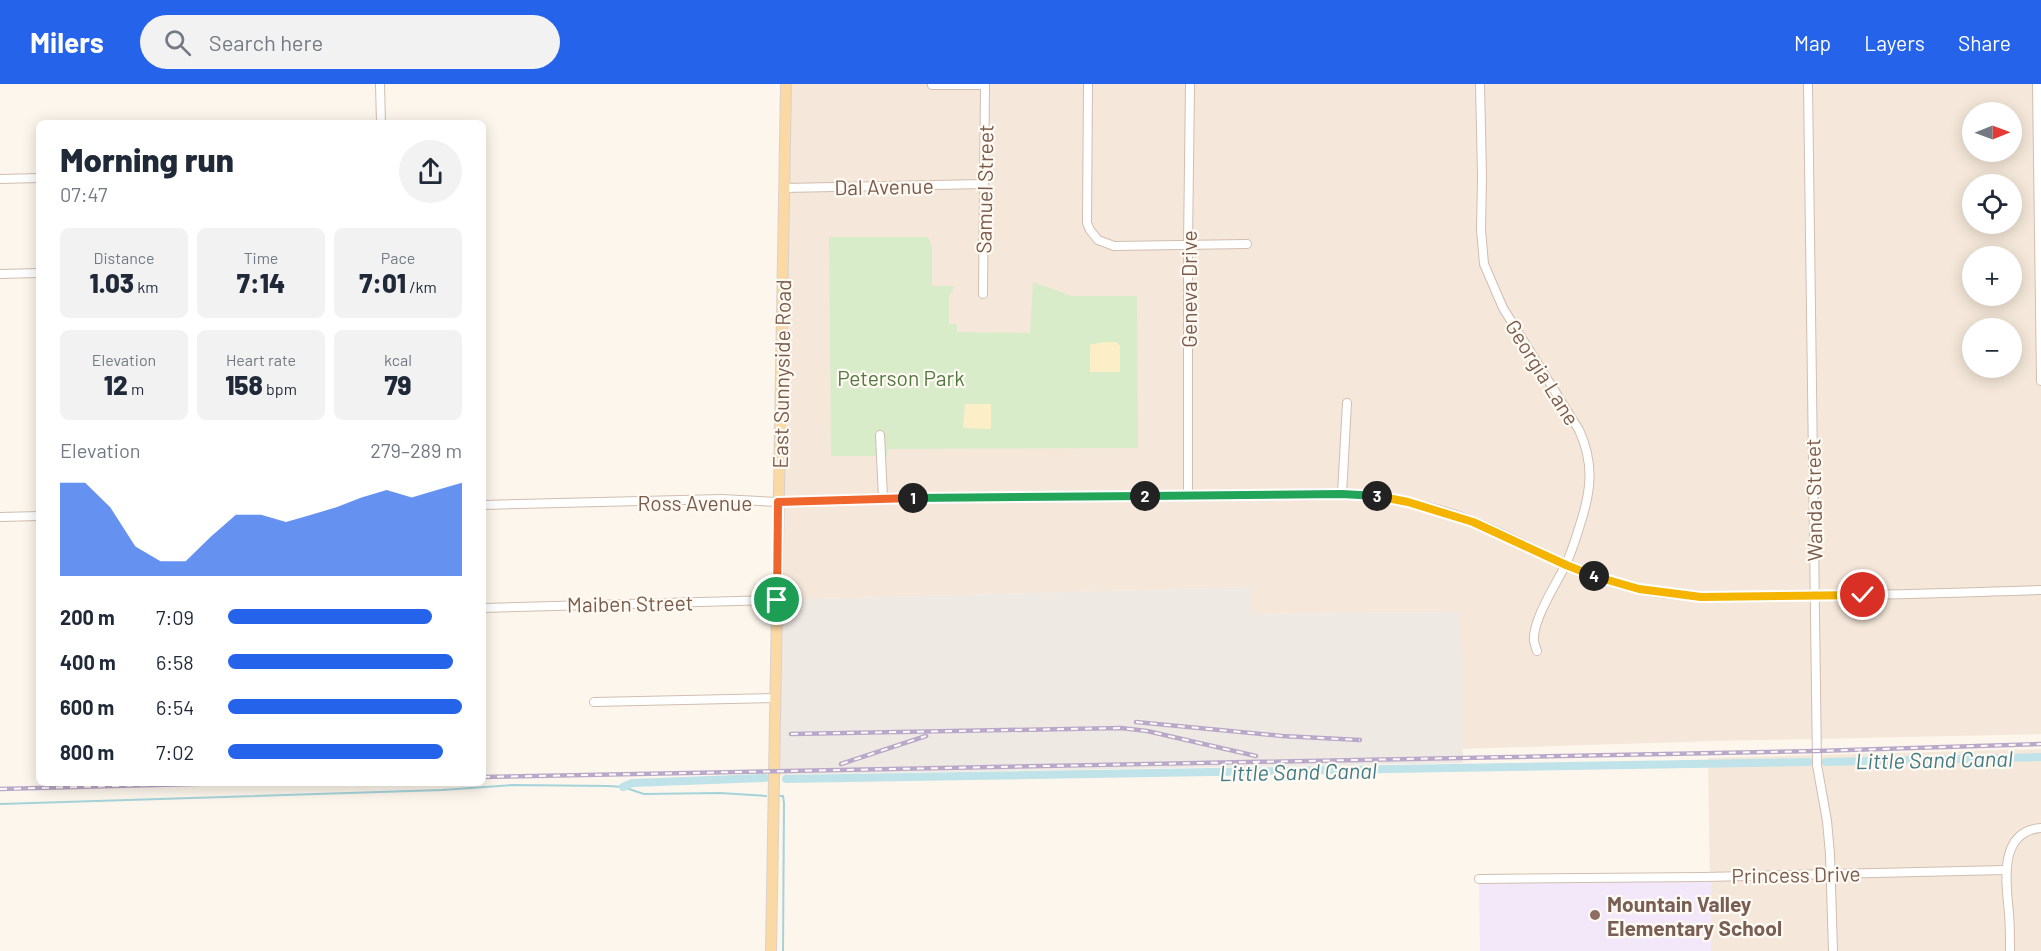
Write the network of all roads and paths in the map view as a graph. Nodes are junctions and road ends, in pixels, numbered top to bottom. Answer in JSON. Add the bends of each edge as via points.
{"nodes":[{"id":1,"x":380,"y":84,"type":"edge"},
{"id":2,"x":786,"y":84,"type":"edge"},
{"id":3,"x":986,"y":84,"type":"edge"},
{"id":4,"x":1088,"y":84,"type":"edge"},
{"id":5,"x":1190,"y":84,"type":"edge"},
{"id":6,"x":1480,"y":84,"type":"edge"},
{"id":7,"x":1808,"y":84,"type":"edge"},
{"id":8,"x":2037,"y":84,"type":"edge"},
{"id":9,"x":932,"y":85,"type":"edge"},
{"id":10,"x":381,"y":120,"type":"edge"},
{"id":11,"x":36,"y":178,"type":"edge"},
{"id":12,"x":0,"y":179,"type":"edge"},
{"id":13,"x":984,"y":184,"type":"junction"},
{"id":14,"x":784,"y":188,"type":"junction"},
{"id":15,"x":1188,"y":244,"type":"junction"},
{"id":16,"x":1246,"y":244,"type":"dead end"},
{"id":17,"x":36,"y":273,"type":"edge"},
{"id":18,"x":0,"y":274,"type":"edge"},
{"id":19,"x":983,"y":294,"type":"dead end"},
{"id":20,"x":2041,"y":381,"type":"edge"},
{"id":21,"x":1347,"y":403,"type":"dead end"},
{"id":22,"x":880,"y":435,"type":"dead end"},
{"id":23,"x":1188,"y":494,"type":"junction"},
{"id":24,"x":1342,"y":494,"type":"junction"},
{"id":25,"x":882,"y":498,"type":"junction"},
{"id":26,"x":778,"y":502,"type":"junction"},
{"id":27,"x":486,"y":506,"type":"edge"},
{"id":28,"x":36,"y":516,"type":"edge"},
{"id":29,"x":0,"y":517,"type":"edge"},
{"id":30,"x":1566,"y":565,"type":"junction"},
{"id":31,"x":2041,"y":590,"type":"edge"},
{"id":32,"x":1814,"y":596,"type":"junction"},
{"id":33,"x":777,"y":600,"type":"junction"},
{"id":34,"x":486,"y":608,"type":"edge"},
{"id":35,"x":1537,"y":651,"type":"dead end"},
{"id":36,"x":775,"y":698,"type":"junction"},
{"id":37,"x":594,"y":702,"type":"dead end"},
{"id":38,"x":2041,"y":828,"type":"edge"},
{"id":39,"x":2005,"y":870,"type":"junction"},
{"id":40,"x":1829,"y":873,"type":"junction"},
{"id":41,"x":1479,"y":879,"type":"dead end"},
{"id":42,"x":771,"y":951,"type":"edge"},
{"id":43,"x":1833,"y":951,"type":"edge"},
{"id":44,"x":2010,"y":951,"type":"edge"}],
"edges":[{"from":1,"to":10,"type":"street"},
{"from":2,"to":14,"type":"main road","name":"East Sunnyside Road"},
{"from":3,"to":9,"type":"street"},
{"from":3,"to":13,"type":"street","name":"Samuel Street"},
{"from":4,"to":15,"type":"street","via":[[1090,230],[1098,240],[1114,246]]},
{"from":5,"to":15,"type":"street","name":"Geneva Drive"},
{"from":6,"to":30,"type":"street","name":"Georgia Lane","via":[[1481,230],[1485,264],[1503,308],[1587,447],[1587,505]]},
{"from":7,"to":32,"type":"street","name":"Wanda Street"},
{"from":8,"to":20,"type":"street"},
{"from":11,"to":12,"type":"street"},
{"from":13,"to":14,"type":"street","name":"Dal Avenue"},
{"from":13,"to":19,"type":"street","name":"Samuel Street"},
{"from":14,"to":26,"type":"main road","name":"East Sunnyside Road"},
{"from":15,"to":16,"type":"street"},
{"from":15,"to":23,"type":"street","name":"Geneva Drive"},
{"from":17,"to":18,"type":"street"},
{"from":21,"to":24,"type":"street"},
{"from":22,"to":25,"type":"street"},
{"from":23,"to":24,"type":"street","name":"Ross Avenue"},
{"from":23,"to":25,"type":"street","name":"Ross Avenue"},
{"from":24,"to":30,"type":"street","name":"Ross Avenue","via":[[1382,496],[1473,522]]},
{"from":25,"to":26,"type":"street","name":"Ross Avenue"},
{"from":26,"to":27,"type":"street","name":"Ross Avenue"},
{"from":26,"to":33,"type":"main road","name":"East Sunnyside Road"},
{"from":28,"to":29,"type":"street"},
{"from":30,"to":32,"type":"street","name":"Ross Avenue","via":[[1613,582],[1672,594]]},
{"from":30,"to":35,"type":"street","name":"Georgia Lane","via":[[1536,625],[1533,639]]},
{"from":31,"to":32,"type":"street","name":"Ross Avenue"},
{"from":32,"to":40,"type":"street","name":"Wanda Street","via":[[1817,765],[1827,821]]},
{"from":33,"to":34,"type":"street","name":"Maiben Street"},
{"from":33,"to":36,"type":"main road","name":"East Sunnyside Road"},
{"from":36,"to":37,"type":"street"},
{"from":36,"to":42,"type":"main road","name":"East Sunnyside Road"},
{"from":38,"to":39,"type":"street","via":[[2023,833],[2011,850]]},
{"from":39,"to":40,"type":"street","name":"Princess Drive"},
{"from":39,"to":44,"type":"street"},
{"from":40,"to":41,"type":"street","name":"Princess Drive"},
{"from":40,"to":43,"type":"street","name":"Wanda Street"}]}
